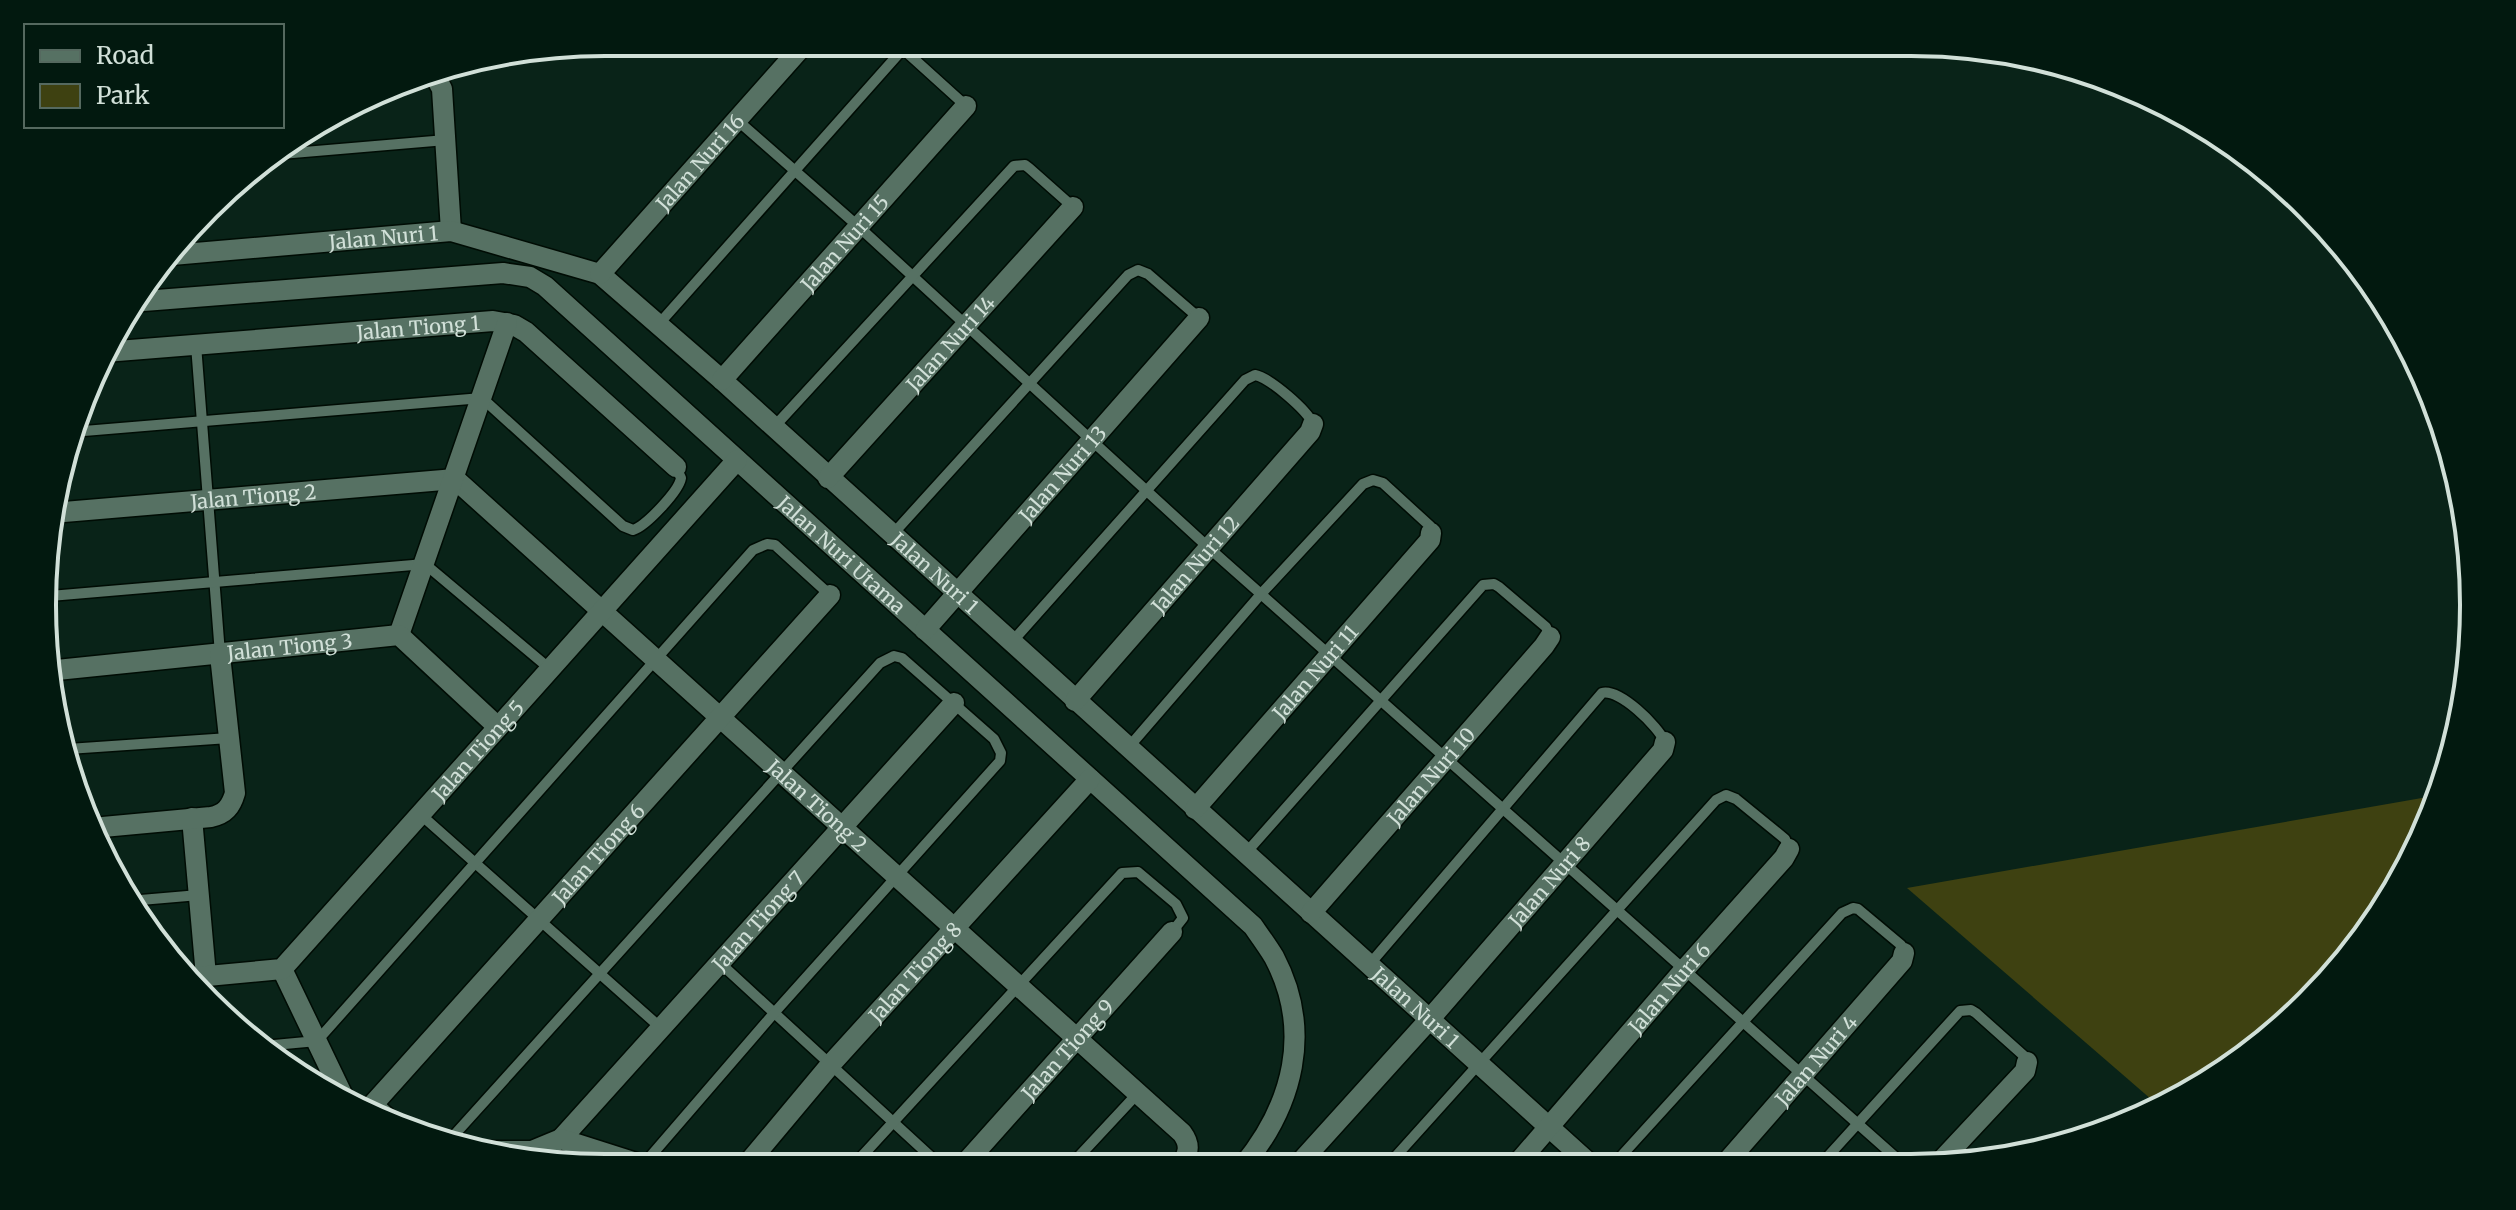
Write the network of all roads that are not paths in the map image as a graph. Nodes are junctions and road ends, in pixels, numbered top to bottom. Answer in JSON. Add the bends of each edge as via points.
{"nodes":[{"id":1,"x":793,"y":56,"type":"edge"},
{"id":2,"x":890,"y":56,"type":"edge"},
{"id":3,"x":909,"y":56,"type":"edge"},
{"id":4,"x":438,"y":82,"type":"edge"},
{"id":5,"x":966,"y":106,"type":"joint"},
{"id":6,"x":737,"y":120,"type":"junction"},
{"id":7,"x":446,"y":140,"type":"junction"},
{"id":8,"x":294,"y":153,"type":"edge"},
{"id":9,"x":795,"y":171,"type":"junction"},
{"id":10,"x":1073,"y":207,"type":"joint"},
{"id":11,"x":859,"y":227,"type":"junction"},
{"id":12,"x":451,"y":231,"type":"junction"},
{"id":13,"x":187,"y":250,"type":"edge"},
{"id":14,"x":600,"y":274,"type":"junction"},
{"id":15,"x":910,"y":277,"type":"junction"},
{"id":16,"x":149,"y":301,"type":"edge"},
{"id":17,"x":1199,"y":318,"type":"joint"},
{"id":18,"x":507,"y":323,"type":"junction"},
{"id":19,"x":658,"y":325,"type":"junction"},
{"id":20,"x":966,"y":327,"type":"junction"},
{"id":21,"x":196,"y":345,"type":"junction"},
{"id":22,"x":119,"y":351,"type":"edge"},
{"id":23,"x":722,"y":380,"type":"junction"},
{"id":24,"x":1029,"y":384,"type":"junction"},
{"id":25,"x":482,"y":398,"type":"junction"},
{"id":26,"x":200,"y":422,"type":"junction"},
{"id":27,"x":1313,"y":424,"type":"joint"},
{"id":28,"x":773,"y":428,"type":"junction"},
{"id":29,"x":84,"y":431,"type":"edge"},
{"id":30,"x":1092,"y":441,"type":"junction"},
{"id":31,"x":737,"y":460,"type":"junction"},
{"id":32,"x":676,"y":467,"type":"joint"},
{"id":33,"x":828,"y":478,"type":"junction"},
{"id":34,"x":455,"y":479,"type":"junction"},
{"id":35,"x":1146,"y":491,"type":"junction"},
{"id":36,"x":207,"y":500,"type":"junction"},
{"id":37,"x":65,"y":512,"type":"edge"},
{"id":38,"x":1431,"y":533,"type":"joint"},
{"id":39,"x":892,"y":535,"type":"junction"},
{"id":40,"x":1209,"y":548,"type":"junction"},
{"id":41,"x":425,"y":564,"type":"junction"},
{"id":42,"x":213,"y":582,"type":"junction"},
{"id":43,"x":957,"y":594,"type":"junction"},
{"id":44,"x":1261,"y":594,"type":"junction"},
{"id":45,"x":56,"y":595,"type":"edge"},
{"id":46,"x":830,"y":595,"type":"joint"},
{"id":47,"x":602,"y":610,"type":"junction"},
{"id":48,"x":925,"y":630,"type":"junction"},
{"id":49,"x":399,"y":635,"type":"junction"},
{"id":50,"x":1550,"y":637,"type":"joint"},
{"id":51,"x":1011,"y":643,"type":"junction"},
{"id":52,"x":1329,"y":654,"type":"junction"},
{"id":53,"x":220,"y":655,"type":"junction"},
{"id":54,"x":656,"y":659,"type":"junction"},
{"id":55,"x":550,"y":669,"type":"junction"},
{"id":56,"x":60,"y":670,"type":"edge"},
{"id":57,"x":1380,"y":700,"type":"junction"},
{"id":58,"x":1075,"y":701,"type":"junction"},
{"id":59,"x":954,"y":703,"type":"junction"},
{"id":60,"x":721,"y":719,"type":"junction"},
{"id":61,"x":498,"y":727,"type":"junction"},
{"id":62,"x":229,"y":738,"type":"junction"},
{"id":63,"x":1665,"y":742,"type":"joint"},
{"id":64,"x":75,"y":748,"type":"edge"},
{"id":65,"x":1128,"y":748,"type":"junction"},
{"id":66,"x":1446,"y":758,"type":"junction"},
{"id":67,"x":782,"y":772,"type":"junction"},
{"id":68,"x":1090,"y":779,"type":"junction"},
{"id":69,"x":1195,"y":809,"type":"junction"},
{"id":70,"x":1502,"y":809,"type":"junction"},
{"id":71,"x":420,"y":814,"type":"junction"},
{"id":72,"x":192,"y":818,"type":"junction"},
{"id":73,"x":842,"y":826,"type":"junction"},
{"id":74,"x":103,"y":827,"type":"edge"},
{"id":75,"x":1789,"y":849,"type":"joint"},
{"id":76,"x":1245,"y":854,"type":"junction"},
{"id":77,"x":475,"y":863,"type":"junction"},
{"id":78,"x":1564,"y":863,"type":"junction"},
{"id":79,"x":898,"y":877,"type":"junction"},
{"id":80,"x":199,"y":895,"type":"junction"},
{"id":81,"x":143,"y":900,"type":"edge"},
{"id":82,"x":1617,"y":910,"type":"junction"},
{"id":83,"x":1311,"y":913,"type":"junction"},
{"id":84,"x":540,"y":921,"type":"junction"},
{"id":85,"x":955,"y":928,"type":"junction"},
{"id":86,"x":1172,"y":932,"type":"joint"},
{"id":87,"x":1904,"y":953,"type":"joint"},
{"id":88,"x":719,"y":962,"type":"junction"},
{"id":89,"x":1369,"y":965,"type":"junction"},
{"id":90,"x":282,"y":969,"type":"junction"},
{"id":91,"x":1684,"y":970,"type":"junction"},
{"id":92,"x":196,"y":971,"type":"edge"},
{"id":93,"x":600,"y":973,"type":"junction"},
{"id":94,"x":201,"y":977,"type":"edge"},
{"id":95,"x":1019,"y":985,"type":"junction"},
{"id":96,"x":775,"y":1012,"type":"junction"},
{"id":97,"x":1429,"y":1020,"type":"junction"},
{"id":98,"x":1743,"y":1022,"type":"junction"},
{"id":99,"x":661,"y":1028,"type":"junction"},
{"id":100,"x":1077,"y":1038,"type":"junction"},
{"id":101,"x":317,"y":1041,"type":"junction"},
{"id":102,"x":276,"y":1045,"type":"edge"},
{"id":103,"x":2027,"y":1062,"type":"joint"},
{"id":104,"x":831,"y":1064,"type":"junction"},
{"id":105,"x":1478,"y":1064,"type":"junction"},
{"id":106,"x":1802,"y":1074,"type":"junction"},
{"id":107,"x":337,"y":1084,"type":"edge"},
{"id":108,"x":1138,"y":1093,"type":"junction"},
{"id":109,"x":376,"y":1103,"type":"edge"},
{"id":110,"x":894,"y":1121,"type":"junction"},
{"id":111,"x":1857,"y":1123,"type":"junction"},
{"id":112,"x":1550,"y":1127,"type":"junction"},
{"id":113,"x":456,"y":1133,"type":"edge"},
{"id":114,"x":561,"y":1139,"type":"junction"},
{"id":115,"x":536,"y":1149,"type":"edge"},
{"id":116,"x":1949,"y":1153,"type":"edge"},
{"id":117,"x":609,"y":1154,"type":"edge"},
{"id":118,"x":657,"y":1154,"type":"edge"},
{"id":119,"x":756,"y":1154,"type":"edge"},
{"id":120,"x":864,"y":1154,"type":"edge"},
{"id":121,"x":928,"y":1154,"type":"edge"},
{"id":122,"x":974,"y":1154,"type":"edge"},
{"id":123,"x":1081,"y":1154,"type":"edge"},
{"id":124,"x":1187,"y":1154,"type":"edge"},
{"id":125,"x":1253,"y":1154,"type":"edge"},
{"id":126,"x":1308,"y":1154,"type":"edge"},
{"id":127,"x":1398,"y":1154,"type":"edge"},
{"id":128,"x":1526,"y":1154,"type":"edge"},
{"id":129,"x":1579,"y":1154,"type":"edge"},
{"id":130,"x":1623,"y":1154,"type":"edge"},
{"id":131,"x":1734,"y":1154,"type":"edge"},
{"id":132,"x":1830,"y":1154,"type":"edge"},
{"id":133,"x":1892,"y":1154,"type":"edge"}],
"edges":[{"from":1,"to":6,"type":"street","name":"Jalan Nuri 16"},
{"from":2,"to":9,"type":"lane"},
{"from":3,"to":5,"type":"lane"},
{"from":4,"to":7,"type":"street"},
{"from":5,"to":11,"type":"street","name":"Jalan Nuri 15"},
{"from":6,"to":9,"type":"lane"},
{"from":6,"to":14,"type":"street","name":"Jalan Nuri 16"},
{"from":7,"to":8,"type":"lane"},
{"from":7,"to":12,"type":"street"},
{"from":9,"to":11,"type":"lane"},
{"from":9,"to":19,"type":"lane"},
{"from":10,"to":15,"type":"lane","via":[[1025,165],[1014,166]]},
{"from":10,"to":20,"type":"street","name":"Jalan Nuri 14"},
{"from":11,"to":15,"type":"lane"},
{"from":11,"to":23,"type":"street","name":"Jalan Nuri 15"},
{"from":12,"to":13,"type":"street","name":"Jalan Nuri 1"},
{"from":12,"to":14,"type":"street","name":"Jalan Nuri 1"},
{"from":14,"to":19,"type":"street","name":"Jalan Nuri 1"},
{"from":15,"to":20,"type":"lane"},
{"from":15,"to":28,"type":"lane"},
{"from":16,"to":31,"type":"street","name":"Jalan Nuri Utama","via":[[521,274],[545,286]]},
{"from":17,"to":24,"type":"lane","via":[[1138,270]]},
{"from":17,"to":30,"type":"street","name":"Jalan Nuri 13"},
{"from":18,"to":21,"type":"street","name":"Jalan Tiong 1"},
{"from":18,"to":25,"type":"street"},
{"from":18,"to":32,"type":"street","name":"Jalan Tiong 1","via":[[526,332]]},
{"from":19,"to":23,"type":"street","name":"Jalan Nuri 1"},
{"from":20,"to":24,"type":"lane"},
{"from":20,"to":33,"type":"street","name":"Jalan Nuri 14"},
{"from":21,"to":22,"type":"street","name":"Jalan Tiong 1"},
{"from":21,"to":26,"type":"lane"},
{"from":23,"to":28,"type":"street","name":"Jalan Nuri 1"},
{"from":24,"to":30,"type":"lane"},
{"from":24,"to":39,"type":"lane"},
{"from":25,"to":26,"type":"lane"},
{"from":25,"to":32,"type":"lane","via":[[628,529],[639,529],[677,488],[681,478]]},
{"from":25,"to":34,"type":"street"},
{"from":26,"to":29,"type":"lane"},
{"from":26,"to":36,"type":"lane"},
{"from":27,"to":35,"type":"lane","via":[[1310,415],[1265,379],[1250,376]]},
{"from":27,"to":40,"type":"street","name":"Jalan Nuri 12"},
{"from":28,"to":33,"type":"street","name":"Jalan Nuri 1"},
{"from":30,"to":35,"type":"lane"},
{"from":30,"to":43,"type":"street","name":"Jalan Nuri 13"},
{"from":31,"to":47,"type":"street","name":"Jalan Tiong 5"},
{"from":31,"to":48,"type":"street","name":"Jalan Nuri Utama"},
{"from":33,"to":39,"type":"street","name":"Jalan Nuri 1"},
{"from":34,"to":36,"type":"street","name":"Jalan Tiong 2"},
{"from":34,"to":41,"type":"street"},
{"from":34,"to":47,"type":"street","name":"Jalan Tiong 2"},
{"from":35,"to":40,"type":"lane"},
{"from":35,"to":51,"type":"lane"},
{"from":36,"to":37,"type":"street","name":"Jalan Tiong 2"},
{"from":36,"to":42,"type":"lane"},
{"from":38,"to":44,"type":"lane","via":[[1430,526],[1383,483],[1367,481]]},
{"from":38,"to":52,"type":"street","name":"Jalan Nuri 11"},
{"from":39,"to":43,"type":"street","name":"Jalan Nuri 1"},
{"from":40,"to":44,"type":"lane"},
{"from":40,"to":58,"type":"street","name":"Jalan Nuri 12"},
{"from":41,"to":42,"type":"lane"},
{"from":41,"to":49,"type":"street"},
{"from":41,"to":55,"type":"lane"},
{"from":42,"to":45,"type":"lane"},
{"from":42,"to":53,"type":"lane"},
{"from":43,"to":48,"type":"street","name":"Jalan Nuri 13"},
{"from":43,"to":51,"type":"street","name":"Jalan Nuri 1"},
{"from":44,"to":52,"type":"lane"},
{"from":44,"to":65,"type":"lane"},
{"from":46,"to":54,"type":"lane","via":[[782,549],[760,546]]},
{"from":46,"to":60,"type":"street","name":"Jalan Tiong 6"},
{"from":47,"to":54,"type":"street","name":"Jalan Tiong 2"},
{"from":47,"to":55,"type":"street","name":"Jalan Tiong 5"},
{"from":48,"to":68,"type":"street","name":"Jalan Nuri Utama"},
{"from":49,"to":53,"type":"street","name":"Jalan Tiong 3"},
{"from":49,"to":61,"type":"street"},
{"from":50,"to":57,"type":"lane","via":[[1546,627],[1499,587],[1483,585]]},
{"from":50,"to":66,"type":"street","name":"Jalan Nuri 10"},
{"from":51,"to":58,"type":"street","name":"Jalan Nuri 1"},
{"from":52,"to":57,"type":"lane"},
{"from":52,"to":69,"type":"street","name":"Jalan Nuri 11"},
{"from":53,"to":56,"type":"street","name":"Jalan Tiong 3"},
{"from":53,"to":62,"type":"street"},
{"from":54,"to":60,"type":"street","name":"Jalan Tiong 2"},
{"from":54,"to":77,"type":"lane"},
{"from":55,"to":61,"type":"street","name":"Jalan Tiong 5"},
{"from":57,"to":66,"type":"lane"},
{"from":57,"to":76,"type":"lane"},
{"from":58,"to":65,"type":"street","name":"Jalan Nuri 1"},
{"from":59,"to":67,"type":"lane","via":[[909,662],[894,656]]},
{"from":59,"to":73,"type":"street","name":"Jalan Tiong 7"},
{"from":59,"to":79,"type":"lane","via":[[994,739],[1000,761]]},
{"from":60,"to":67,"type":"street","name":"Jalan Tiong 2"},
{"from":60,"to":84,"type":"street","name":"Jalan Tiong 6"},
{"from":61,"to":71,"type":"street","name":"Jalan Tiong 5"},
{"from":62,"to":64,"type":"lane"},
{"from":62,"to":72,"type":"street","via":[[232,803],[219,815]]},
{"from":63,"to":70,"type":"lane","via":[[1661,731],[1618,694],[1602,693]]},
{"from":63,"to":78,"type":"street","name":"Jalan Nuri 8"},
{"from":65,"to":69,"type":"street","name":"Jalan Nuri 1"},
{"from":66,"to":70,"type":"lane"},
{"from":66,"to":83,"type":"street","name":"Jalan Nuri 10"},
{"from":67,"to":73,"type":"street","name":"Jalan Tiong 2"},
{"from":67,"to":93,"type":"lane"},
{"from":68,"to":85,"type":"street","name":"Jalan Tiong 8"},
{"from":68,"to":125,"type":"street","name":"Jalan Nuri Utama","via":[[1253,926],[1274,957],[1287,987],[1294,1056],[1276,1119]]},
{"from":69,"to":76,"type":"street","name":"Jalan Nuri 1"},
{"from":70,"to":78,"type":"lane"},
{"from":70,"to":89,"type":"lane"},
{"from":71,"to":77,"type":"lane"},
{"from":71,"to":90,"type":"street","name":"Jalan Tiong 5"},
{"from":72,"to":74,"type":"street"},
{"from":72,"to":80,"type":"street"},
{"from":73,"to":79,"type":"street","name":"Jalan Tiong 2"},
{"from":73,"to":88,"type":"street","name":"Jalan Tiong 7"},
{"from":75,"to":82,"type":"lane","via":[[1785,839],[1736,799],[1720,797]]},
{"from":75,"to":91,"type":"street","name":"Jalan Nuri 6"},
{"from":76,"to":83,"type":"street","name":"Jalan Nuri 1"},
{"from":77,"to":84,"type":"lane"},
{"from":77,"to":101,"type":"lane"},
{"from":78,"to":82,"type":"lane"},
{"from":78,"to":97,"type":"street","name":"Jalan Nuri 8"},
{"from":79,"to":85,"type":"street","name":"Jalan Tiong 2"},
{"from":79,"to":96,"type":"lane"},
{"from":80,"to":81,"type":"lane"},
{"from":80,"to":92,"type":"street"},
{"from":82,"to":91,"type":"lane"},
{"from":82,"to":105,"type":"lane"},
{"from":83,"to":89,"type":"street","name":"Jalan Nuri 1"},
{"from":84,"to":93,"type":"lane"},
{"from":84,"to":109,"type":"street","name":"Jalan Tiong 6"},
{"from":85,"to":95,"type":"street","name":"Jalan Tiong 2"},
{"from":85,"to":104,"type":"street","name":"Jalan Tiong 8"},
{"from":86,"to":95,"type":"lane","via":[[1183,918],[1176,904],[1138,872],[1122,873]]},
{"from":86,"to":100,"type":"street","name":"Jalan Tiong 9"},
{"from":87,"to":98,"type":"lane","via":[[1863,912],[1847,910]]},
{"from":87,"to":106,"type":"street","name":"Jalan Nuri 4"},
{"from":88,"to":96,"type":"lane"},
{"from":88,"to":99,"type":"street","name":"Jalan Tiong 7"},
{"from":89,"to":97,"type":"street","name":"Jalan Nuri 1"},
{"from":90,"to":94,"type":"street"},
{"from":90,"to":101,"type":"street"},
{"from":91,"to":98,"type":"lane"},
{"from":91,"to":112,"type":"street","name":"Jalan Nuri 6"},
{"from":93,"to":99,"type":"lane"},
{"from":93,"to":113,"type":"lane"},
{"from":95,"to":100,"type":"street","name":"Jalan Tiong 2"},
{"from":95,"to":110,"type":"lane"},
{"from":96,"to":104,"type":"lane"},
{"from":96,"to":118,"type":"lane"},
{"from":97,"to":105,"type":"street","name":"Jalan Nuri 1"},
{"from":97,"to":126,"type":"street","name":"Jalan Nuri 8"},
{"from":98,"to":106,"type":"lane"},
{"from":98,"to":130,"type":"lane"},
{"from":99,"to":114,"type":"street","name":"Jalan Tiong 7"},
{"from":100,"to":108,"type":"street","name":"Jalan Tiong 2"},
{"from":100,"to":122,"type":"street","name":"Jalan Tiong 9"},
{"from":101,"to":102,"type":"lane"},
{"from":101,"to":107,"type":"street"},
{"from":103,"to":111,"type":"lane","via":[[1976,1013],[1960,1011]]},
{"from":103,"to":116,"type":"street","via":[[2025,1071]]},
{"from":104,"to":110,"type":"lane"},
{"from":104,"to":119,"type":"street","name":"Jalan Tiong 8"},
{"from":105,"to":112,"type":"street","name":"Jalan Nuri 1"},
{"from":105,"to":127,"type":"lane"},
{"from":106,"to":111,"type":"lane"},
{"from":106,"to":131,"type":"street","name":"Jalan Nuri 4"},
{"from":108,"to":123,"type":"lane"},
{"from":108,"to":124,"type":"street","name":"Jalan Tiong 2","via":[[1180,1131]]},
{"from":110,"to":120,"type":"lane"},
{"from":110,"to":121,"type":"lane"},
{"from":111,"to":132,"type":"lane"},
{"from":111,"to":133,"type":"lane"},
{"from":112,"to":128,"type":"street","name":"Jalan Nuri 6"},
{"from":112,"to":129,"type":"street","name":"Jalan Nuri 1"},
{"from":114,"to":115,"type":"street"},
{"from":114,"to":117,"type":"street"}]}
